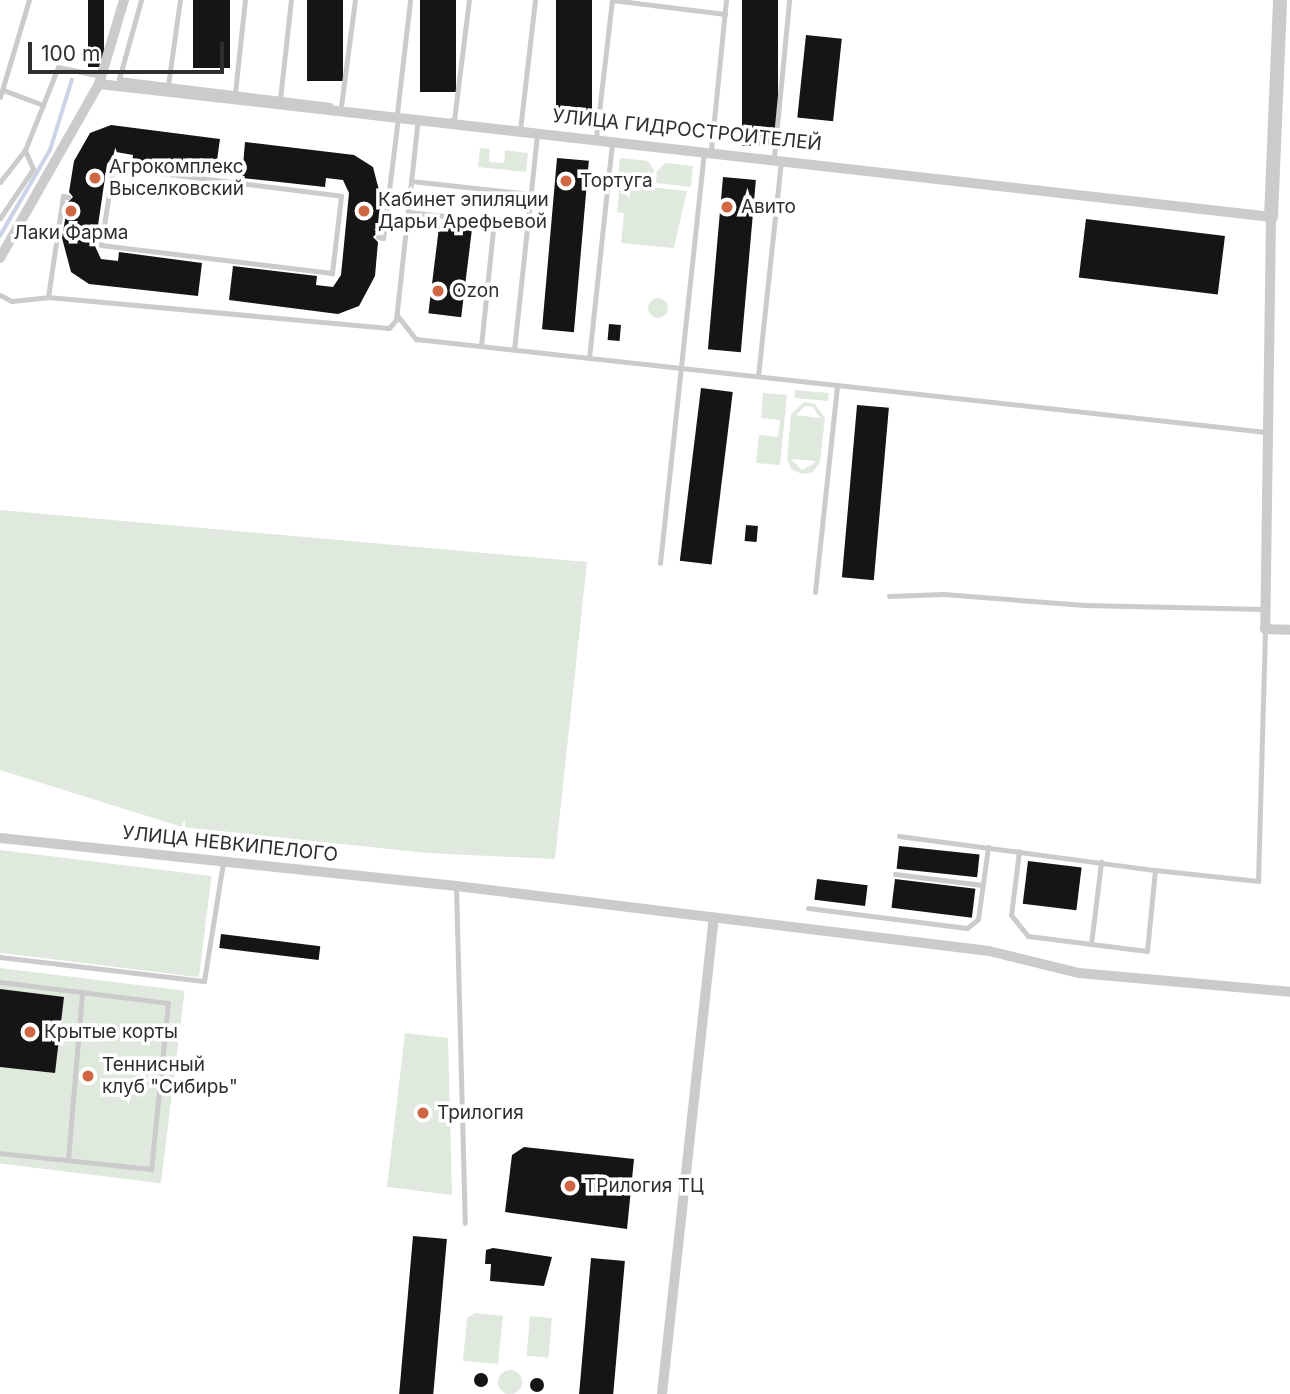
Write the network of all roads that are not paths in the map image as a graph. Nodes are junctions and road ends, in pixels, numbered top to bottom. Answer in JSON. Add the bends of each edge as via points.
{"nodes":[{"id":1,"x":29,"y":0,"type":"edge"},
{"id":2,"x":124,"y":0,"type":"edge"},
{"id":3,"x":141,"y":0,"type":"edge"},
{"id":4,"x":180,"y":0,"type":"edge"},
{"id":5,"x":246,"y":0,"type":"edge"},
{"id":6,"x":291,"y":0,"type":"edge"},
{"id":7,"x":355,"y":0,"type":"edge"},
{"id":8,"x":410,"y":0,"type":"edge"},
{"id":9,"x":469,"y":0,"type":"edge"},
{"id":10,"x":536,"y":0,"type":"edge"},
{"id":11,"x":612,"y":0,"type":"edge"},
{"id":12,"x":726,"y":0,"type":"edge"},
{"id":13,"x":789,"y":0,"type":"edge"},
{"id":14,"x":1280,"y":0,"type":"edge"},
{"id":15,"x":725,"y":14,"type":"junction"},
{"id":16,"x":100,"y":80,"type":"junction"},
{"id":17,"x":169,"y":85,"type":"junction"},
{"id":18,"x":4,"y":90,"type":"junction"},
{"id":19,"x":235,"y":93,"type":"junction"},
{"id":20,"x":0,"y":97,"type":"edge"},
{"id":21,"x":280,"y":99,"type":"junction"},
{"id":22,"x":43,"y":105,"type":"junction"},
{"id":23,"x":341,"y":106,"type":"junction"},
{"id":24,"x":397,"y":115,"type":"junction"},
{"id":25,"x":418,"y":118,"type":"junction"},
{"id":26,"x":520,"y":130,"type":"junction"},
{"id":27,"x":537,"y":131,"type":"junction"},
{"id":28,"x":596,"y":138,"type":"junction"},
{"id":29,"x":612,"y":139,"type":"junction"},
{"id":30,"x":25,"y":149,"type":"junction"},
{"id":31,"x":707,"y":150,"type":"junction"},
{"id":32,"x":778,"y":157,"type":"junction"},
{"id":33,"x":411,"y":181,"type":"junction"},
{"id":34,"x":0,"y":182,"type":"edge"},
{"id":35,"x":531,"y":194,"type":"junction"},
{"id":36,"x":68,"y":197,"type":"dead end"},
{"id":37,"x":408,"y":212,"type":"junction"},
{"id":38,"x":1271,"y":217,"type":"junction"},
{"id":39,"x":0,"y":218,"type":"edge"},
{"id":40,"x":494,"y":221,"type":"junction"},
{"id":41,"x":527,"y":225,"type":"junction"},
{"id":42,"x":337,"y":234,"type":"junction"},
{"id":43,"x":345,"y":235,"type":"dead end"},
{"id":44,"x":378,"y":237,"type":"dead end"},
{"id":45,"x":0,"y":258,"type":"edge"},
{"id":46,"x":0,"y":295,"type":"edge"},
{"id":47,"x":48,"y":297,"type":"junction"},
{"id":48,"x":397,"y":315,"type":"junction"},
{"id":49,"x":481,"y":346,"type":"junction"},
{"id":50,"x":514,"y":350,"type":"junction"},
{"id":51,"x":589,"y":358,"type":"junction"},
{"id":52,"x":680,"y":368,"type":"junction"},
{"id":53,"x":758,"y":376,"type":"junction"},
{"id":54,"x":837,"y":385,"type":"junction"},
{"id":55,"x":1266,"y":432,"type":"junction"},
{"id":56,"x":660,"y":564,"type":"dead end"},
{"id":57,"x":815,"y":592,"type":"dead end"},
{"id":58,"x":889,"y":596,"type":"dead end"},
{"id":59,"x":1265,"y":609,"type":"junction"},
{"id":60,"x":1265,"y":629,"type":"junction"},
{"id":61,"x":1290,"y":630,"type":"edge"},
{"id":62,"x":899,"y":836,"type":"dead end"},
{"id":63,"x":0,"y":838,"type":"edge"},
{"id":64,"x":988,"y":847,"type":"junction"},
{"id":65,"x":1019,"y":851,"type":"junction"},
{"id":66,"x":223,"y":861,"type":"junction"},
{"id":67,"x":1101,"y":862,"type":"junction"},
{"id":68,"x":1155,"y":870,"type":"junction"},
{"id":69,"x":895,"y":874,"type":"dead end"},
{"id":70,"x":982,"y":885,"type":"junction"},
{"id":71,"x":456,"y":886,"type":"junction"},
{"id":72,"x":808,"y":908,"type":"dead end"},
{"id":73,"x":714,"y":918,"type":"junction"},
{"id":74,"x":1091,"y":944,"type":"junction"},
{"id":75,"x":0,"y":957,"type":"edge"},
{"id":76,"x":0,"y":982,"type":"edge"},
{"id":77,"x":82,"y":992,"type":"junction"},
{"id":78,"x":1290,"y":992,"type":"edge"},
{"id":79,"x":0,"y":1153,"type":"edge"},
{"id":80,"x":68,"y":1160,"type":"junction"},
{"id":81,"x":465,"y":1223,"type":"dead end"},
{"id":82,"x":662,"y":1394,"type":"edge"}],
"edges":[{"from":1,"to":18,"type":"lane"},
{"from":2,"to":16,"type":"street"},
{"from":3,"to":17,"type":"lane","via":[[119,79]]},
{"from":4,"to":17,"type":"lane"},
{"from":5,"to":19,"type":"lane"},
{"from":6,"to":21,"type":"lane"},
{"from":7,"to":23,"type":"lane"},
{"from":8,"to":24,"type":"lane"},
{"from":9,"to":24,"type":"lane","via":[[454,121]]},
{"from":10,"to":26,"type":"lane"},
{"from":11,"to":15,"type":"lane"},
{"from":11,"to":28,"type":"lane"},
{"from":12,"to":15,"type":"lane"},
{"from":13,"to":32,"type":"lane"},
{"from":14,"to":38,"type":"street"},
{"from":15,"to":31,"type":"lane"},
{"from":16,"to":22,"type":"lane","via":[[58,67]]},
{"from":16,"to":24,"type":"street","name":"УЛИЦА ГИДРОСТРОИТЕЛЕЙ"},
{"from":16,"to":45,"type":"street"},
{"from":17,"to":19,"type":"lane"},
{"from":18,"to":20,"type":"lane"},
{"from":18,"to":22,"type":"lane"},
{"from":19,"to":21,"type":"lane"},
{"from":21,"to":23,"type":"lane"},
{"from":22,"to":30,"type":"lane"},
{"from":23,"to":24,"type":"lane"},
{"from":24,"to":25,"type":"street","name":"УЛИЦА ГИДРОСТРОИТЕЛЕЙ"},
{"from":24,"to":44,"type":"lane","via":[[383,238]]},
{"from":25,"to":26,"type":"street","name":"УЛИЦА ГИДРОСТРОИТЕЛЕЙ"},
{"from":25,"to":33,"type":"lane"},
{"from":26,"to":27,"type":"street","name":"УЛИЦА ГИДРОСТРОИТЕЛЕЙ"},
{"from":27,"to":28,"type":"street","name":"УЛИЦА ГИДРОСТРОИТЕЛЕЙ"},
{"from":27,"to":35,"type":"lane"},
{"from":28,"to":29,"type":"street","name":"УЛИЦА ГИДРОСТРОИТЕЛЕЙ"},
{"from":29,"to":31,"type":"street","name":"УЛИЦА ГИДРОСТРОИТЕЛЕЙ"},
{"from":29,"to":51,"type":"lane"},
{"from":30,"to":34,"type":"lane"},
{"from":30,"to":39,"type":"lane","via":[[33,169]]},
{"from":31,"to":32,"type":"street","name":"УЛИЦА ГИДРОСТРОИТЕЛЕЙ"},
{"from":31,"to":52,"type":"lane"},
{"from":32,"to":38,"type":"street","name":"УЛИЦА ГИДРОСТРОИТЕЛЕЙ"},
{"from":32,"to":53,"type":"lane"},
{"from":33,"to":35,"type":"lane"},
{"from":33,"to":37,"type":"lane"},
{"from":35,"to":41,"type":"lane"},
{"from":36,"to":47,"type":"lane","via":[[63,197]]},
{"from":37,"to":40,"type":"lane"},
{"from":37,"to":48,"type":"lane"},
{"from":38,"to":55,"type":"street"},
{"from":40,"to":41,"type":"lane"},
{"from":40,"to":49,"type":"lane"},
{"from":41,"to":50,"type":"lane"},
{"from":42,"to":42,"type":"lane","via":[[332,273],[101,245],[104,202],[113,167],[341,196]]},
{"from":42,"to":43,"type":"lane"},
{"from":46,"to":47,"type":"lane","via":[[12,301]]},
{"from":47,"to":48,"type":"lane","via":[[385,328],[394,325]]},
{"from":48,"to":49,"type":"lane","via":[[407,323],[412,338]]},
{"from":49,"to":50,"type":"lane"},
{"from":50,"to":51,"type":"lane"},
{"from":51,"to":52,"type":"lane"},
{"from":52,"to":53,"type":"lane"},
{"from":52,"to":56,"type":"lane"},
{"from":53,"to":54,"type":"lane"},
{"from":54,"to":55,"type":"lane"},
{"from":54,"to":57,"type":"lane"},
{"from":55,"to":59,"type":"street"},
{"from":58,"to":59,"type":"lane","via":[[943,594],[1084,605]]},
{"from":59,"to":60,"type":"street"},
{"from":60,"to":61,"type":"street"},
{"from":60,"to":68,"type":"lane","via":[[1258,881]]},
{"from":62,"to":64,"type":"lane"},
{"from":63,"to":66,"type":"street","name":"УЛИЦА НЕВКИПЕЛОГО"},
{"from":64,"to":65,"type":"lane"},
{"from":64,"to":70,"type":"lane"},
{"from":65,"to":67,"type":"lane"},
{"from":65,"to":74,"type":"lane","via":[[1011,915],[1018,929],[1028,936]]},
{"from":66,"to":71,"type":"street","name":"УЛИЦА НЕВКИПЕЛОГО"},
{"from":66,"to":75,"type":"lane","via":[[204,981]]},
{"from":67,"to":68,"type":"lane"},
{"from":67,"to":74,"type":"lane"},
{"from":68,"to":74,"type":"lane","via":[[1147,951]]},
{"from":69,"to":70,"type":"lane"},
{"from":70,"to":72,"type":"lane","via":[[978,919],[967,928]]},
{"from":71,"to":73,"type":"street","name":"УЛИЦА НЕВКИПЕЛОГО"},
{"from":71,"to":81,"type":"lane"},
{"from":73,"to":78,"type":"street","name":"УЛИЦА НЕВКИПЕЛОГО","via":[[989,951],[1079,972]]},
{"from":73,"to":82,"type":"street"},
{"from":76,"to":77,"type":"lane"},
{"from":77,"to":80,"type":"lane"},
{"from":77,"to":80,"type":"lane","via":[[168,1003],[151,1169]]},
{"from":79,"to":80,"type":"lane"}]}
